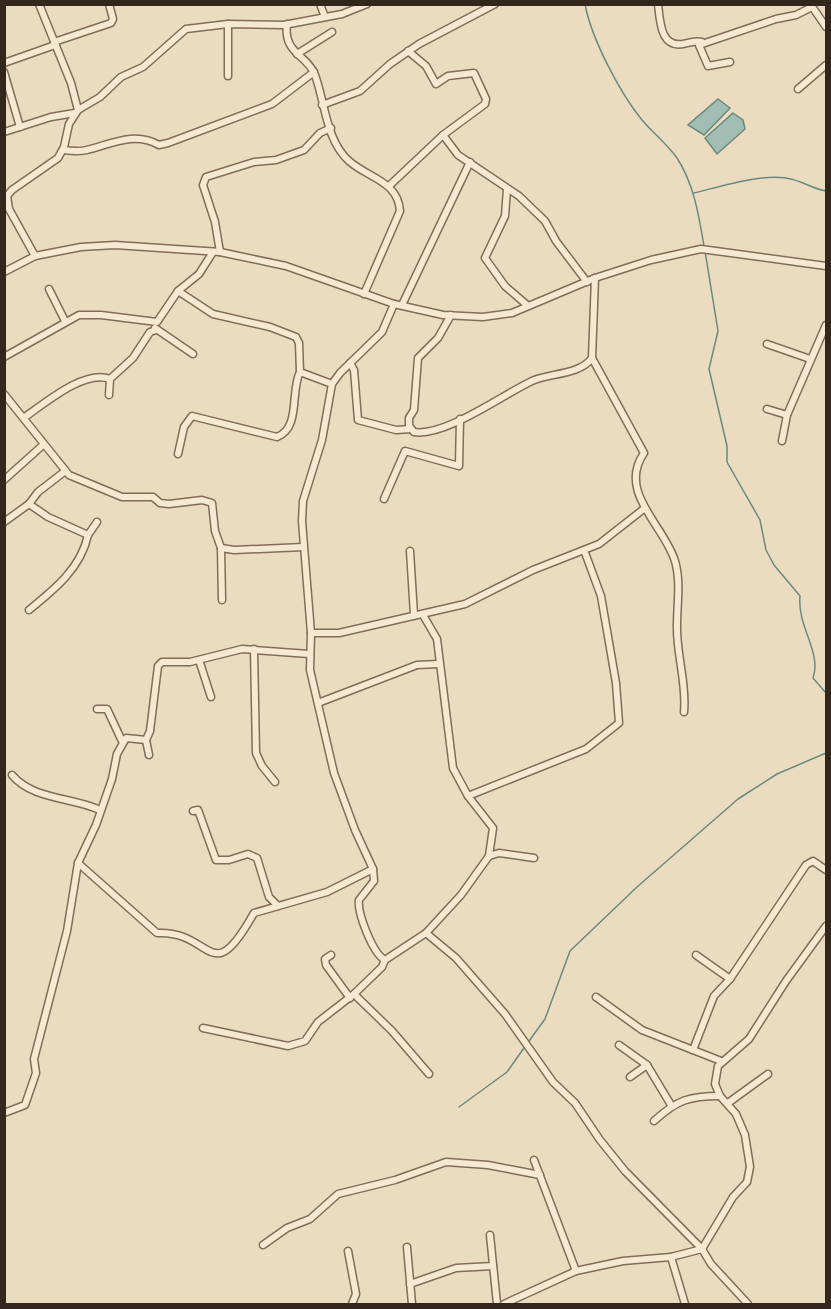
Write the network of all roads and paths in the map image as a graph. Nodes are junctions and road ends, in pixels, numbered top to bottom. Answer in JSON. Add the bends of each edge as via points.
{"nodes":[{"id":1,"x":39,"y":4,"type":"edge"},
{"id":2,"x":109,"y":4,"type":"edge"},
{"id":3,"x":320,"y":4,"type":"edge"},
{"id":4,"x":367,"y":4,"type":"edge"},
{"id":5,"x":495,"y":4,"type":"edge"},
{"id":6,"x":658,"y":4,"type":"edge"},
{"id":7,"x":811,"y":6,"type":"edge"},
{"id":8,"x":325,"y":17,"type":"junction"},
{"id":9,"x":228,"y":24,"type":"junction"},
{"id":10,"x":288,"y":24,"type":"junction"},
{"id":11,"x":826,"y":27,"type":"edge"},
{"id":12,"x":332,"y":32,"type":"dead end"},
{"id":13,"x":702,"y":42,"type":"junction"},
{"id":14,"x":54,"y":43,"type":"junction"},
{"id":15,"x":408,"y":51,"type":"junction"},
{"id":16,"x":297,"y":54,"type":"junction"},
{"id":17,"x":730,"y":62,"type":"dead end"},
{"id":18,"x":4,"y":63,"type":"edge"},
{"id":19,"x":826,"y":65,"type":"edge"},
{"id":20,"x":4,"y":72,"type":"edge"},
{"id":21,"x":314,"y":72,"type":"junction"},
{"id":22,"x":228,"y":76,"type":"dead end"},
{"id":23,"x":798,"y":89,"type":"dead end"},
{"id":24,"x":322,"y":105,"type":"junction"},
{"id":25,"x":76,"y":112,"type":"junction"},
{"id":26,"x":20,"y":127,"type":"junction"},
{"id":27,"x":331,"y":128,"type":"junction"},
{"id":28,"x":4,"y":132,"type":"edge"},
{"id":29,"x":443,"y":135,"type":"junction"},
{"id":30,"x":63,"y":150,"type":"junction"},
{"id":31,"x":470,"y":162,"type":"junction"},
{"id":32,"x":389,"y":186,"type":"junction"},
{"id":33,"x":507,"y":189,"type":"junction"},
{"id":34,"x":6,"y":195,"type":"edge"},
{"id":35,"x":213,"y":252,"type":"junction"},
{"id":36,"x":220,"y":252,"type":"junction"},
{"id":37,"x":35,"y":256,"type":"junction"},
{"id":38,"x":826,"y":266,"type":"edge"},
{"id":39,"x":4,"y":272,"type":"edge"},
{"id":40,"x":595,"y":278,"type":"junction"},
{"id":41,"x":587,"y":282,"type":"junction"},
{"id":42,"x":49,"y":289,"type":"dead end"},
{"id":43,"x":178,"y":291,"type":"junction"},
{"id":44,"x":364,"y":294,"type":"junction"},
{"id":45,"x":398,"y":304,"type":"junction"},
{"id":46,"x":527,"y":305,"type":"junction"},
{"id":47,"x":451,"y":315,"type":"junction"},
{"id":48,"x":65,"y":321,"type":"junction"},
{"id":49,"x":152,"y":323,"type":"junction"},
{"id":50,"x":826,"y":325,"type":"edge"},
{"id":51,"x":156,"y":330,"type":"junction"},
{"id":52,"x":767,"y":344,"type":"dead end"},
{"id":53,"x":193,"y":354,"type":"dead end"},
{"id":54,"x":4,"y":357,"type":"edge"},
{"id":55,"x":592,"y":358,"type":"junction"},
{"id":56,"x":810,"y":359,"type":"junction"},
{"id":57,"x":350,"y":363,"type":"junction"},
{"id":58,"x":300,"y":372,"type":"junction"},
{"id":59,"x":110,"y":379,"type":"junction"},
{"id":60,"x":332,"y":384,"type":"junction"},
{"id":61,"x":4,"y":394,"type":"edge"},
{"id":62,"x":109,"y":395,"type":"dead end"},
{"id":63,"x":766,"y":409,"type":"dead end"},
{"id":64,"x":786,"y":415,"type":"junction"},
{"id":65,"x":25,"y":417,"type":"junction"},
{"id":66,"x":460,"y":419,"type":"junction"},
{"id":67,"x":411,"y":429,"type":"junction"},
{"id":68,"x":782,"y":441,"type":"dead end"},
{"id":69,"x":43,"y":445,"type":"junction"},
{"id":70,"x":177,"y":453,"type":"dead end"},
{"id":71,"x":64,"y":472,"type":"junction"},
{"id":72,"x":4,"y":480,"type":"edge"},
{"id":73,"x":384,"y":499,"type":"dead end"},
{"id":74,"x":29,"y":504,"type":"junction"},
{"id":75,"x":645,"y":508,"type":"junction"},
{"id":76,"x":4,"y":522,"type":"edge"},
{"id":77,"x":97,"y":522,"type":"dead end"},
{"id":78,"x":88,"y":535,"type":"junction"},
{"id":79,"x":303,"y":547,"type":"junction"},
{"id":80,"x":221,"y":548,"type":"junction"},
{"id":81,"x":410,"y":550,"type":"dead end"},
{"id":82,"x":584,"y":550,"type":"junction"},
{"id":83,"x":222,"y":600,"type":"dead end"},
{"id":84,"x":29,"y":610,"type":"dead end"},
{"id":85,"x":414,"y":615,"type":"junction"},
{"id":86,"x":423,"y":615,"type":"junction"},
{"id":87,"x":311,"y":633,"type":"junction"},
{"id":88,"x":254,"y":649,"type":"junction"},
{"id":89,"x":309,"y":654,"type":"junction"},
{"id":90,"x":199,"y":660,"type":"junction"},
{"id":91,"x":438,"y":664,"type":"junction"},
{"id":92,"x":211,"y":697,"type":"dead end"},
{"id":93,"x":318,"y":703,"type":"junction"},
{"id":94,"x":97,"y":709,"type":"dead end"},
{"id":95,"x":684,"y":712,"type":"dead end"},
{"id":96,"x":146,"y":740,"type":"junction"},
{"id":97,"x":122,"y":741,"type":"junction"},
{"id":98,"x":148,"y":755,"type":"dead end"},
{"id":99,"x":12,"y":775,"type":"dead end"},
{"id":100,"x":275,"y":782,"type":"dead end"},
{"id":101,"x":468,"y":796,"type":"junction"},
{"id":102,"x":100,"y":810,"type":"junction"},
{"id":103,"x":193,"y":811,"type":"dead end"},
{"id":104,"x":489,"y":856,"type":"junction"},
{"id":105,"x":534,"y":858,"type":"dead end"},
{"id":106,"x":78,"y":863,"type":"junction"},
{"id":107,"x":373,"y":869,"type":"junction"},
{"id":108,"x":826,"y":870,"type":"edge"},
{"id":109,"x":278,"y":906,"type":"junction"},
{"id":110,"x":826,"y":926,"type":"edge"},
{"id":111,"x":426,"y":933,"type":"junction"},
{"id":112,"x":696,"y":954,"type":"dead end"},
{"id":113,"x":331,"y":955,"type":"dead end"},
{"id":114,"x":385,"y":960,"type":"junction"},
{"id":115,"x":730,"y":979,"type":"junction"},
{"id":116,"x":352,"y":996,"type":"junction"},
{"id":117,"x":596,"y":997,"type":"dead end"},
{"id":118,"x":203,"y":1028,"type":"dead end"},
{"id":119,"x":619,"y":1046,"type":"dead end"},
{"id":120,"x":693,"y":1050,"type":"junction"},
{"id":121,"x":721,"y":1060,"type":"junction"},
{"id":122,"x":646,"y":1065,"type":"junction"},
{"id":123,"x":429,"y":1074,"type":"dead end"},
{"id":124,"x":768,"y":1074,"type":"dead end"},
{"id":125,"x":630,"y":1077,"type":"dead end"},
{"id":126,"x":720,"y":1096,"type":"junction"},
{"id":127,"x":728,"y":1103,"type":"junction"},
{"id":128,"x":671,"y":1105,"type":"junction"},
{"id":129,"x":4,"y":1113,"type":"edge"},
{"id":130,"x":654,"y":1121,"type":"dead end"},
{"id":131,"x":534,"y":1160,"type":"dead end"},
{"id":132,"x":540,"y":1175,"type":"junction"},
{"id":133,"x":490,"y":1235,"type":"dead end"},
{"id":134,"x":263,"y":1245,"type":"dead end"},
{"id":135,"x":407,"y":1247,"type":"dead end"},
{"id":136,"x":702,"y":1249,"type":"junction"},
{"id":137,"x":348,"y":1251,"type":"dead end"},
{"id":138,"x":671,"y":1257,"type":"junction"},
{"id":139,"x":493,"y":1266,"type":"junction"},
{"id":140,"x":576,"y":1271,"type":"junction"},
{"id":141,"x":410,"y":1284,"type":"junction"},
{"id":142,"x":352,"y":1305,"type":"edge"},
{"id":143,"x":412,"y":1305,"type":"edge"},
{"id":144,"x":497,"y":1305,"type":"edge"},
{"id":145,"x":504,"y":1305,"type":"edge"},
{"id":146,"x":685,"y":1305,"type":"edge"},
{"id":147,"x":748,"y":1305,"type":"edge"}],
"edges":[{"from":1,"to":14,"type":"street"},
{"from":2,"to":14,"type":"street","via":[[111,23]]},
{"from":3,"to":8,"type":"street"},
{"from":4,"to":8,"type":"street"},
{"from":5,"to":15,"type":"street"},
{"from":6,"to":13,"type":"street","via":[[660,27],[670,41],[681,45]]},
{"from":7,"to":11,"type":"street"},
{"from":7,"to":13,"type":"street","via":[[796,15]]},
{"from":8,"to":10,"type":"street"},
{"from":9,"to":10,"type":"street"},
{"from":9,"to":22,"type":"street"},
{"from":9,"to":25,"type":"street","via":[[184,30],[143,67],[121,77]]},
{"from":10,"to":16,"type":"street","via":[[288,40]]},
{"from":12,"to":16,"type":"street"},
{"from":13,"to":17,"type":"street","via":[[699,50],[708,66]]},
{"from":14,"to":18,"type":"street"},
{"from":14,"to":25,"type":"street","via":[[71,83]]},
{"from":15,"to":24,"type":"street","via":[[360,91]]},
{"from":15,"to":29,"type":"street","via":[[426,66],[436,84],[448,76],[474,73],[486,99],[479,110]]},
{"from":16,"to":21,"type":"street"},
{"from":19,"to":23,"type":"street"},
{"from":20,"to":26,"type":"street"},
{"from":21,"to":24,"type":"street"},
{"from":21,"to":30,"type":"street","via":[[272,104],[168,143],[130,139],[84,151]]},
{"from":24,"to":27,"type":"street"},
{"from":25,"to":26,"type":"street"},
{"from":25,"to":30,"type":"street"},
{"from":26,"to":28,"type":"street"},
{"from":27,"to":32,"type":"street","via":[[347,159]]},
{"from":27,"to":36,"type":"street","via":[[320,133],[304,150],[206,177],[203,185]]},
{"from":29,"to":31,"type":"street","via":[[458,155]]},
{"from":29,"to":32,"type":"street"},
{"from":30,"to":34,"type":"street","via":[[58,158]]},
{"from":31,"to":33,"type":"street"},
{"from":31,"to":45,"type":"street"},
{"from":32,"to":44,"type":"street","via":[[400,211]]},
{"from":33,"to":41,"type":"street","via":[[545,221]]},
{"from":33,"to":46,"type":"street","via":[[505,216],[485,258]]},
{"from":34,"to":37,"type":"street","via":[[9,209]]},
{"from":35,"to":36,"type":"street"},
{"from":35,"to":37,"type":"street","via":[[100,245]]},
{"from":35,"to":43,"type":"street","via":[[199,274]]},
{"from":36,"to":44,"type":"street","via":[[286,266]]},
{"from":37,"to":39,"type":"street"},
{"from":38,"to":40,"type":"street","via":[[704,249]]},
{"from":40,"to":41,"type":"street"},
{"from":40,"to":55,"type":"street"},
{"from":41,"to":46,"type":"street"},
{"from":42,"to":48,"type":"street"},
{"from":43,"to":49,"type":"street","via":[[157,322]]},
{"from":43,"to":58,"type":"street","via":[[213,314],[296,337]]},
{"from":44,"to":45,"type":"street"},
{"from":45,"to":47,"type":"street"},
{"from":45,"to":57,"type":"street","via":[[382,332]]},
{"from":46,"to":47,"type":"street","via":[[512,313],[483,317]]},
{"from":47,"to":67,"type":"street","via":[[438,338],[418,358],[414,410],[409,418]]},
{"from":48,"to":49,"type":"street","via":[[91,314]]},
{"from":48,"to":54,"type":"street"},
{"from":49,"to":51,"type":"street"},
{"from":50,"to":56,"type":"street"},
{"from":51,"to":53,"type":"street"},
{"from":51,"to":59,"type":"street","via":[[150,332],[134,358]]},
{"from":52,"to":56,"type":"street"},
{"from":55,"to":66,"type":"street","via":[[570,370],[536,379]]},
{"from":55,"to":75,"type":"street","via":[[643,446],[634,476]]},
{"from":56,"to":64,"type":"street"},
{"from":57,"to":60,"type":"street"},
{"from":57,"to":67,"type":"street","via":[[358,420],[396,430]]},
{"from":58,"to":60,"type":"street"},
{"from":58,"to":70,"type":"street","via":[[291,422],[283,435],[252,433],[192,417],[184,427]]},
{"from":59,"to":62,"type":"street"},
{"from":59,"to":65,"type":"street","via":[[93,376],[77,383]]},
{"from":60,"to":79,"type":"street","via":[[322,440],[303,501]]},
{"from":61,"to":65,"type":"street"},
{"from":63,"to":64,"type":"street"},
{"from":64,"to":68,"type":"street"},
{"from":65,"to":69,"type":"street"},
{"from":66,"to":67,"type":"street","via":[[426,434]]},
{"from":66,"to":73,"type":"street","via":[[459,466],[405,451]]},
{"from":69,"to":71,"type":"street"},
{"from":69,"to":72,"type":"street"},
{"from":71,"to":74,"type":"street"},
{"from":71,"to":80,"type":"street","via":[[122,497],[153,497],[169,504],[209,501]]},
{"from":74,"to":76,"type":"street"},
{"from":74,"to":78,"type":"street","via":[[48,518]]},
{"from":75,"to":82,"type":"street","via":[[599,544]]},
{"from":75,"to":95,"type":"street","via":[[675,563]]},
{"from":77,"to":78,"type":"street"},
{"from":78,"to":84,"type":"street","via":[[72,572]]},
{"from":79,"to":80,"type":"street"},
{"from":79,"to":87,"type":"street"},
{"from":80,"to":83,"type":"street"},
{"from":81,"to":85,"type":"street"},
{"from":82,"to":86,"type":"street","via":[[465,604]]},
{"from":82,"to":101,"type":"street","via":[[601,596],[619,723],[586,749]]},
{"from":85,"to":86,"type":"street"},
{"from":85,"to":87,"type":"street","via":[[339,633]]},
{"from":86,"to":91,"type":"street","via":[[437,639]]},
{"from":87,"to":89,"type":"street"},
{"from":88,"to":89,"type":"street"},
{"from":88,"to":90,"type":"street"},
{"from":88,"to":100,"type":"street","via":[[256,753]]},
{"from":89,"to":93,"type":"street"},
{"from":90,"to":92,"type":"street"},
{"from":90,"to":96,"type":"street","via":[[165,661],[158,666]]},
{"from":91,"to":93,"type":"street","via":[[417,665]]},
{"from":91,"to":101,"type":"street","via":[[453,768]]},
{"from":93,"to":107,"type":"street","via":[[334,772]]},
{"from":94,"to":97,"type":"street","via":[[107,708]]},
{"from":96,"to":97,"type":"street"},
{"from":96,"to":98,"type":"street"},
{"from":97,"to":102,"type":"street"},
{"from":99,"to":102,"type":"street","via":[[33,791]]},
{"from":101,"to":104,"type":"street","via":[[493,828]]},
{"from":102,"to":106,"type":"street"},
{"from":103,"to":109,"type":"street","via":[[198,810],[202,817],[216,860],[248,854],[257,858],[269,897]]},
{"from":104,"to":105,"type":"street","via":[[499,853]]},
{"from":104,"to":111,"type":"street","via":[[461,895]]},
{"from":106,"to":109,"type":"street","via":[[157,933],[171,932],[210,952],[221,954],[231,948],[254,913]]},
{"from":106,"to":129,"type":"street","via":[[67,931],[34,1059],[34,1078],[25,1105]]},
{"from":107,"to":109,"type":"street","via":[[327,892]]},
{"from":107,"to":114,"type":"street","via":[[374,881],[358,906],[375,950]]},
{"from":108,"to":115,"type":"street","via":[[813,861],[806,865]]},
{"from":110,"to":121,"type":"street","via":[[749,1039]]},
{"from":111,"to":114,"type":"street"},
{"from":111,"to":136,"type":"street","via":[[456,958],[505,1014],[553,1082],[575,1103],[625,1171]]},
{"from":112,"to":115,"type":"street"},
{"from":113,"to":116,"type":"street","via":[[325,959],[326,965]]},
{"from":114,"to":116,"type":"street"},
{"from":115,"to":120,"type":"street","via":[[714,996]]},
{"from":116,"to":118,"type":"street","via":[[318,1022],[305,1041],[288,1046]]},
{"from":116,"to":123,"type":"street","via":[[392,1031]]},
{"from":117,"to":120,"type":"street","via":[[642,1030]]},
{"from":119,"to":122,"type":"street"},
{"from":120,"to":121,"type":"street"},
{"from":121,"to":126,"type":"street","via":[[715,1075]]},
{"from":122,"to":125,"type":"street"},
{"from":122,"to":128,"type":"street"},
{"from":124,"to":127,"type":"street"},
{"from":126,"to":127,"type":"street"},
{"from":126,"to":128,"type":"street","via":[[694,1096]]},
{"from":127,"to":136,"type":"street","via":[[747,1141],[749,1177]]},
{"from":128,"to":130,"type":"street"},
{"from":131,"to":132,"type":"street"},
{"from":132,"to":134,"type":"street","via":[[446,1162],[338,1194],[310,1220],[287,1228]]},
{"from":132,"to":140,"type":"street"},
{"from":133,"to":139,"type":"street"},
{"from":135,"to":141,"type":"street"},
{"from":136,"to":138,"type":"street"},
{"from":136,"to":147,"type":"street"},
{"from":137,"to":142,"type":"street","via":[[356,1294]]},
{"from":138,"to":140,"type":"street","via":[[623,1261]]},
{"from":138,"to":146,"type":"street"},
{"from":139,"to":141,"type":"street","via":[[456,1268]]},
{"from":139,"to":144,"type":"street"},
{"from":140,"to":145,"type":"street"},
{"from":141,"to":143,"type":"street"}]}
